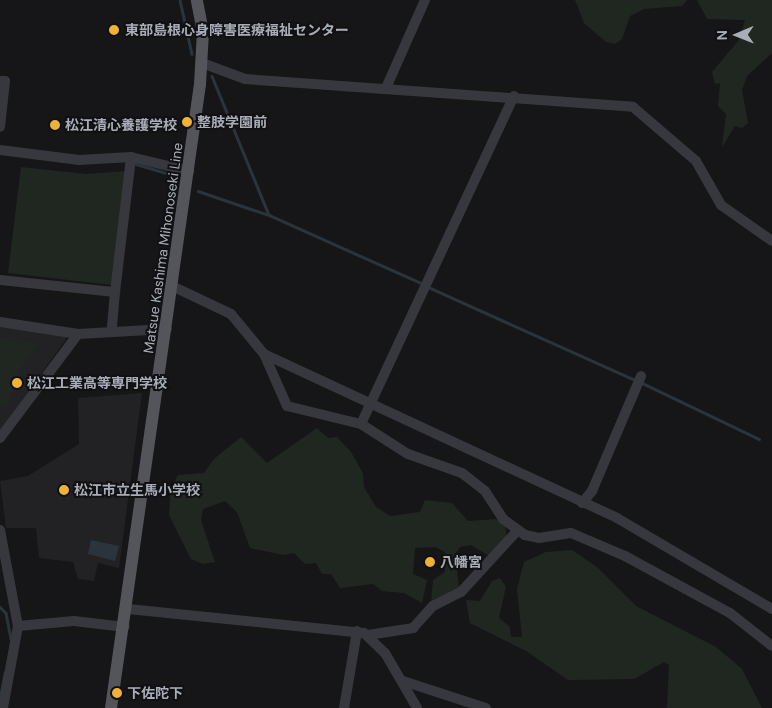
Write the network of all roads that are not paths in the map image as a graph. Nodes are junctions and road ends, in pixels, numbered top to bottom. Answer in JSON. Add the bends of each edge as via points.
{"nodes":[{"id":1,"x":197,"y":0,"type":"edge"},
{"id":2,"x":425,"y":0,"type":"edge"},
{"id":3,"x":202,"y":62,"type":"junction"},
{"id":4,"x":0,"y":81,"type":"edge"},
{"id":5,"x":386,"y":88,"type":"junction"},
{"id":6,"x":514,"y":96,"type":"junction"},
{"id":7,"x":0,"y":127,"type":"edge"},
{"id":8,"x":0,"y":150,"type":"edge"},
{"id":9,"x":131,"y":161,"type":"junction"},
{"id":10,"x":189,"y":171,"type":"junction"},
{"id":11,"x":772,"y":241,"type":"edge"},
{"id":12,"x":0,"y":280,"type":"edge"},
{"id":13,"x":172,"y":286,"type":"junction"},
{"id":14,"x":115,"y":292,"type":"junction"},
{"id":15,"x":0,"y":322,"type":"edge"},
{"id":16,"x":167,"y":328,"type":"junction"},
{"id":17,"x":112,"y":330,"type":"junction"},
{"id":18,"x":78,"y":334,"type":"junction"},
{"id":19,"x":264,"y":354,"type":"junction"},
{"id":20,"x":641,"y":376,"type":"dead end"},
{"id":21,"x":371,"y":404,"type":"junction"},
{"id":22,"x":361,"y":424,"type":"junction"},
{"id":23,"x":0,"y":438,"type":"edge"},
{"id":24,"x":582,"y":503,"type":"junction"},
{"id":25,"x":0,"y":530,"type":"edge"},
{"id":26,"x":517,"y":531,"type":"junction"},
{"id":27,"x":128,"y":609,"type":"junction"},
{"id":28,"x":772,"y":609,"type":"edge"},
{"id":29,"x":18,"y":626,"type":"junction"},
{"id":30,"x":126,"y":627,"type":"junction"},
{"id":31,"x":357,"y":631,"type":"junction"},
{"id":32,"x":368,"y":635,"type":"junction"},
{"id":33,"x":772,"y":646,"type":"edge"},
{"id":34,"x":403,"y":681,"type":"junction"},
{"id":35,"x":3,"y":708,"type":"edge"},
{"id":36,"x":111,"y":708,"type":"edge"},
{"id":37,"x":344,"y":708,"type":"edge"},
{"id":38,"x":416,"y":708,"type":"edge"},
{"id":39,"x":486,"y":708,"type":"edge"}],
"edges":[{"from":1,"to":3,"type":"main road","name":"Matsue Kashima Mihonoseki Line"},
{"from":2,"to":5,"type":"street"},
{"from":3,"to":5,"type":"street","via":[[244,79]]},
{"from":3,"to":10,"type":"main road","name":"Matsue Kashima Mihonoseki Line"},
{"from":4,"to":7,"type":"street","via":[[5,82]]},
{"from":5,"to":6,"type":"street"},
{"from":6,"to":11,"type":"street","via":[[637,108],[696,161],[720,205]]},
{"from":6,"to":21,"type":"street"},
{"from":8,"to":9,"type":"street","via":[[79,160]]},
{"from":9,"to":10,"type":"street"},
{"from":9,"to":14,"type":"street"},
{"from":10,"to":13,"type":"main road","name":"Matsue Kashima Mihonoseki Line"},
{"from":12,"to":14,"type":"street"},
{"from":13,"to":16,"type":"main road","name":"Matsue Kashima Mihonoseki Line"},
{"from":13,"to":19,"type":"street","via":[[231,314]]},
{"from":14,"to":17,"type":"street"},
{"from":15,"to":18,"type":"street"},
{"from":16,"to":17,"type":"street"},
{"from":16,"to":27,"type":"main road","name":"Matsue Kashima Mihonoseki Line"},
{"from":17,"to":18,"type":"street"},
{"from":18,"to":23,"type":"street"},
{"from":19,"to":21,"type":"street"},
{"from":19,"to":22,"type":"street","via":[[286,406]]},
{"from":20,"to":24,"type":"street","via":[[592,491]]},
{"from":21,"to":22,"type":"street"},
{"from":21,"to":24,"type":"street"},
{"from":22,"to":26,"type":"street","via":[[408,454],[470,478]]},
{"from":24,"to":28,"type":"street","via":[[647,533]]},
{"from":25,"to":29,"type":"street"},
{"from":26,"to":32,"type":"street","via":[[461,592],[433,606],[414,628]]},
{"from":26,"to":33,"type":"street","via":[[538,538],[571,533],[625,556],[730,612]]},
{"from":27,"to":30,"type":"main road","name":"Matsue Kashima Mihonoseki Line"},
{"from":27,"to":31,"type":"street"},
{"from":29,"to":30,"type":"street","via":[[74,622]]},
{"from":29,"to":35,"type":"street"},
{"from":30,"to":36,"type":"main road","name":"Matsue Kashima Mihonoseki Line"},
{"from":31,"to":32,"type":"street"},
{"from":31,"to":37,"type":"street"},
{"from":32,"to":34,"type":"street"},
{"from":34,"to":38,"type":"street"},
{"from":34,"to":39,"type":"street"}]}
